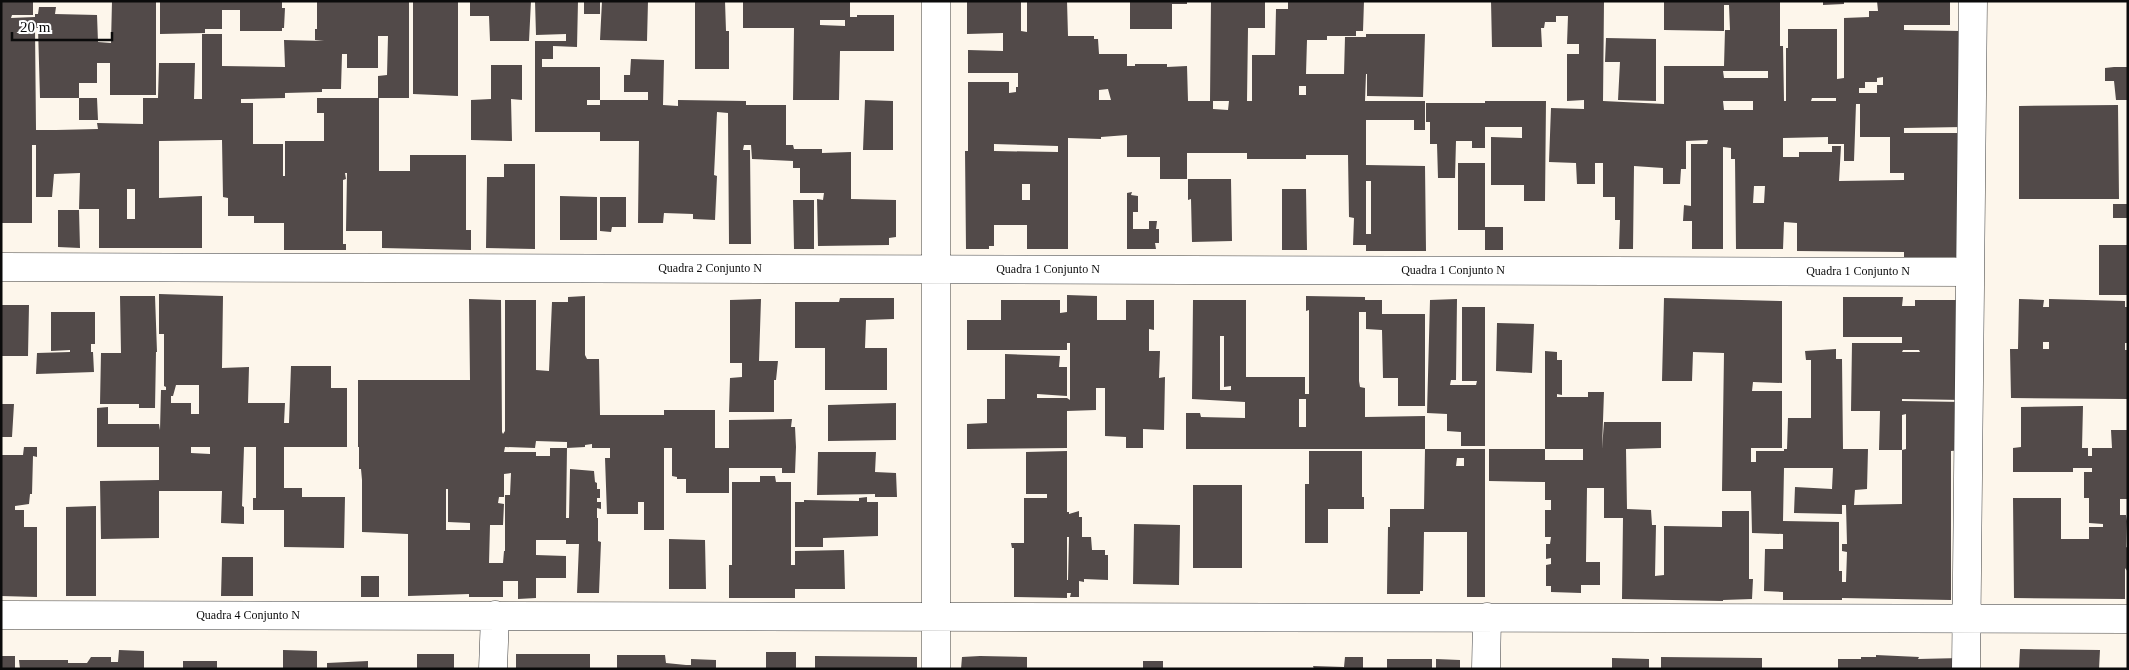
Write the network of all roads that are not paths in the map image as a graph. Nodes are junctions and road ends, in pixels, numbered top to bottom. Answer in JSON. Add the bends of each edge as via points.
{"nodes":[{"id":1,"x":936,"y":1,"type":"edge"},
{"id":2,"x":1973,"y":1,"type":"edge"},
{"id":3,"x":1,"y":267,"type":"edge"},
{"id":4,"x":936,"y":269,"type":"junction"},
{"id":5,"x":1970,"y":272,"type":"junction"},
{"id":6,"x":1,"y":615,"type":"edge"},
{"id":7,"x":496,"y":615,"type":"junction"},
{"id":8,"x":936,"y":616,"type":"junction"},
{"id":9,"x":1487,"y":617,"type":"junction"},
{"id":10,"x":1967,"y":618,"type":"junction"},
{"id":11,"x":2128,"y":619,"type":"edge"},
{"id":12,"x":493,"y":669,"type":"edge"},
{"id":13,"x":936,"y":669,"type":"edge"},
{"id":14,"x":1486,"y":669,"type":"edge"},
{"id":15,"x":1966,"y":669,"type":"edge"}],
"edges":[{"from":1,"to":4,"type":"street"},
{"from":2,"to":5,"type":"street"},
{"from":3,"to":4,"type":"street","name":"Quadra 2 Conjunto N"},
{"from":4,"to":5,"type":"street","name":"Quadra 1 Conjunto N"},
{"from":4,"to":8,"type":"street"},
{"from":5,"to":10,"type":"street"},
{"from":6,"to":7,"type":"street","name":"Quadra 4 Conjunto N"},
{"from":7,"to":8,"type":"street"},
{"from":7,"to":12,"type":"street"},
{"from":8,"to":9,"type":"street"},
{"from":8,"to":13,"type":"street"},
{"from":9,"to":10,"type":"street"},
{"from":9,"to":14,"type":"street"},
{"from":10,"to":11,"type":"street"},
{"from":10,"to":15,"type":"street"}]}
